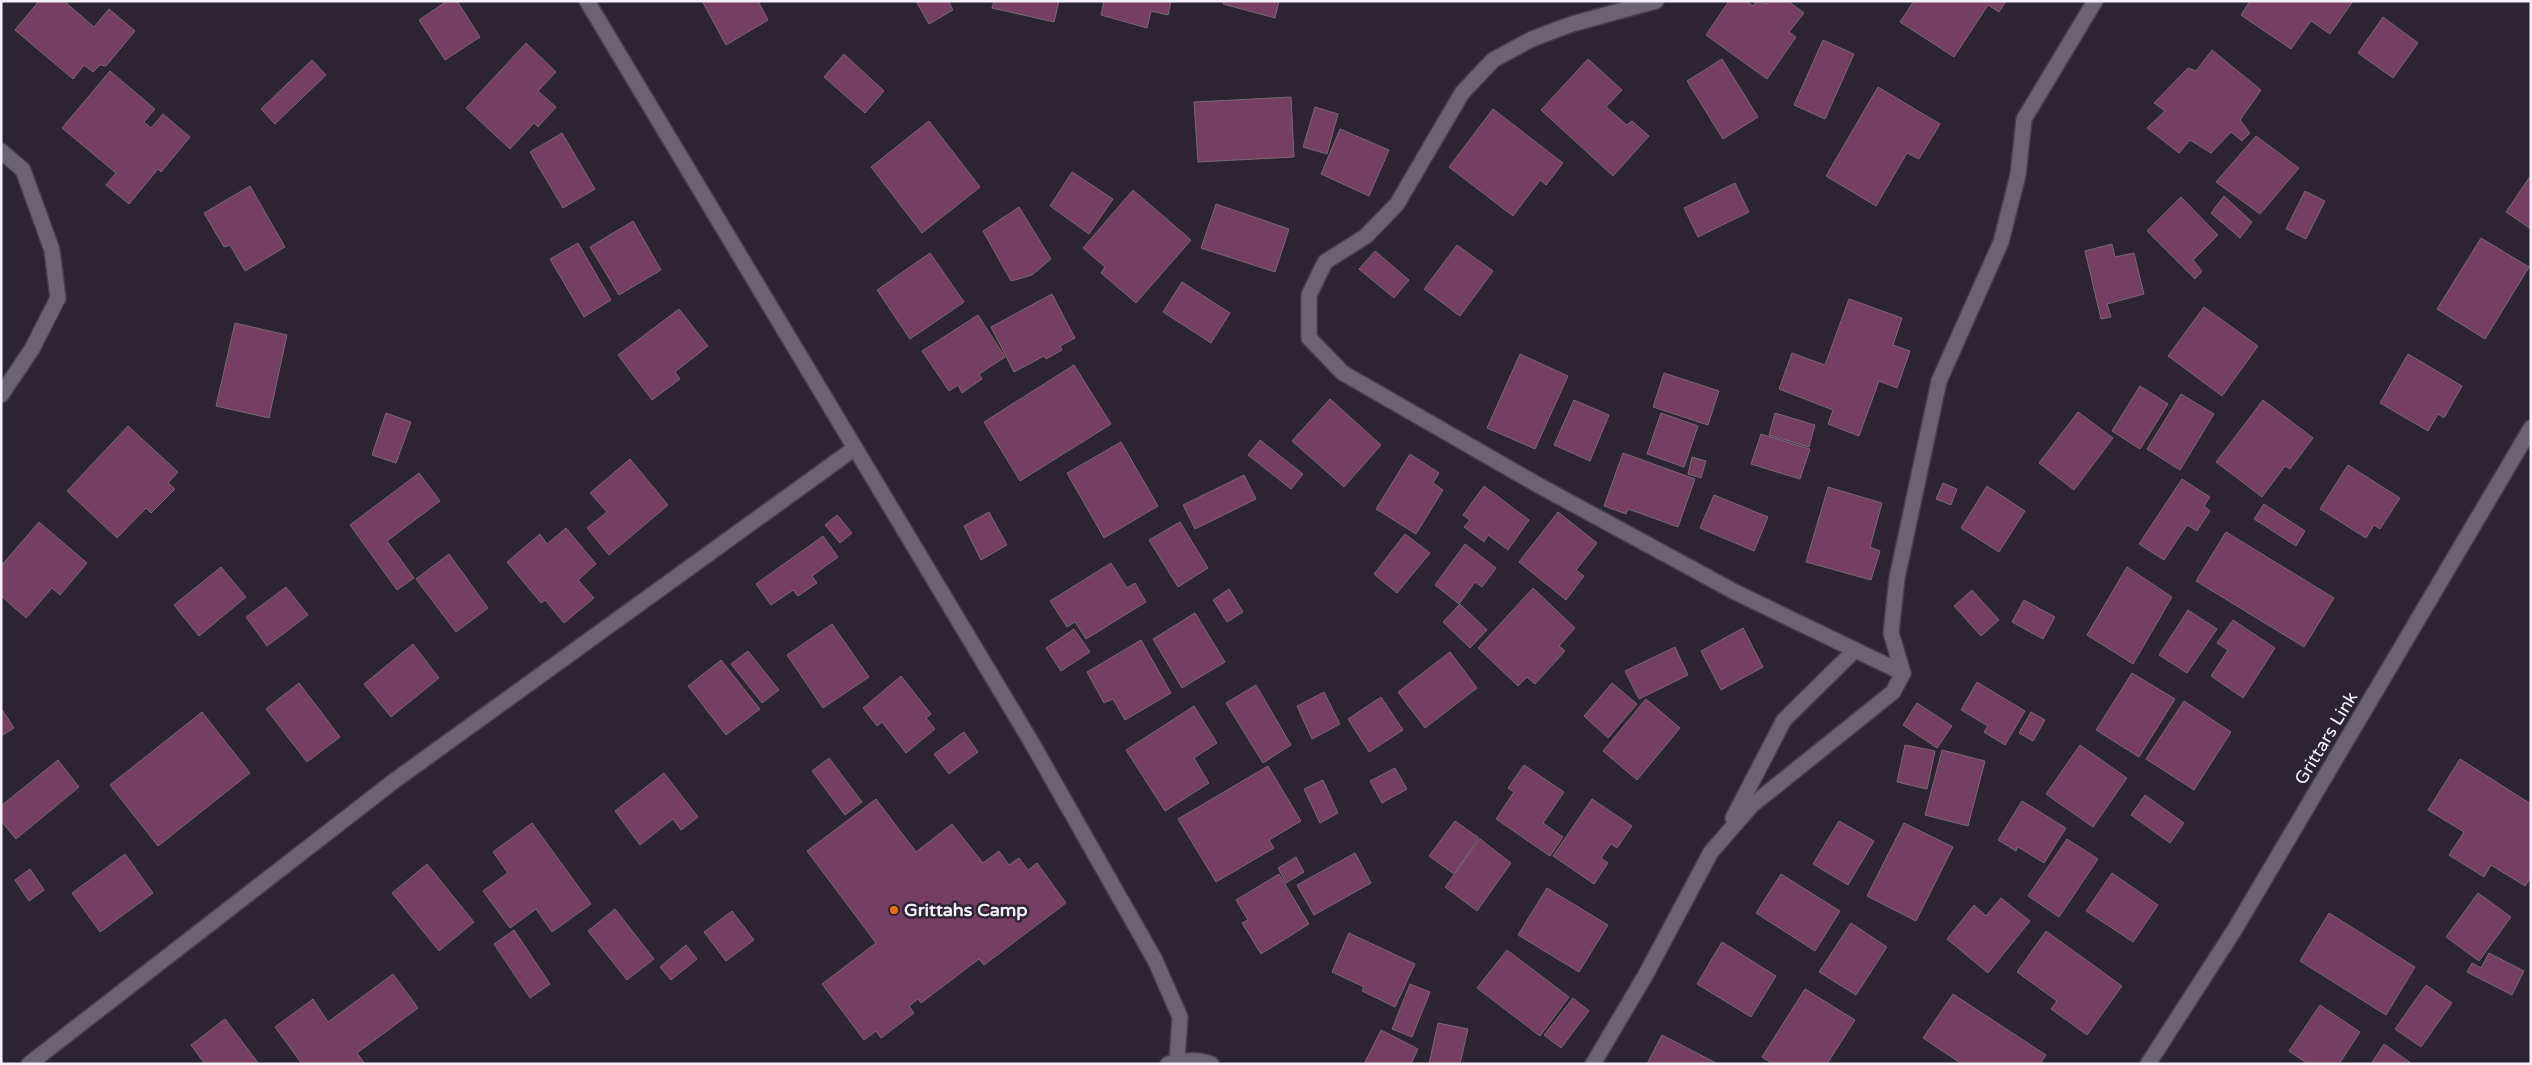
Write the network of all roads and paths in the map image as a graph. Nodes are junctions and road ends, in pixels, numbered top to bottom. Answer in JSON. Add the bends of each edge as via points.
{"nodes":[{"id":1,"x":588,"y":1,"type":"edge"},
{"id":2,"x":1656,"y":1,"type":"edge"},
{"id":3,"x":2095,"y":1,"type":"edge"},
{"id":4,"x":1,"y":151,"type":"edge"},
{"id":5,"x":1,"y":395,"type":"edge"},
{"id":6,"x":2531,"y":428,"type":"edge"},
{"id":7,"x":855,"y":448,"type":"junction"},
{"id":8,"x":1855,"y":650,"type":"junction"},
{"id":9,"x":1903,"y":672,"type":"junction"},
{"id":10,"x":1720,"y":842,"type":"junction"},
{"id":11,"x":1173,"y":1062,"type":"edge"},
{"id":12,"x":29,"y":1064,"type":"edge"},
{"id":13,"x":1211,"y":1064,"type":"edge"},
{"id":14,"x":1593,"y":1064,"type":"edge"},
{"id":15,"x":2148,"y":1064,"type":"edge"}],
"edges":[{"from":1,"to":7,"type":"street"},
{"from":2,"to":8,"type":"street","via":[[1572,24],[1532,39],[1493,60],[1462,93],[1397,204],[1366,236],[1324,262],[1309,295],[1309,338],[1343,373],[1538,485],[1735,592]]},
{"from":3,"to":9,"type":"street","via":[[2024,119],[2018,175],[2001,242],[1939,381],[1897,578],[1891,633]]},
{"from":4,"to":5,"type":"street","via":[[23,170],[52,250],[58,298],[32,349]]},
{"from":6,"to":15,"type":"street","name":"Grittars Link","via":[[2240,921]]},
{"from":7,"to":11,"type":"street","via":[[1029,738],[1155,960],[1180,1016]]},
{"from":7,"to":12,"type":"street","via":[[394,781]]},
{"from":8,"to":9,"type":"street"},
{"from":8,"to":10,"type":"street","via":[[1784,720]]},
{"from":9,"to":10,"type":"street","via":[[1893,692],[1751,806]]},
{"from":10,"to":14,"type":"street"},
{"from":11,"to":13,"type":"street"}]}
